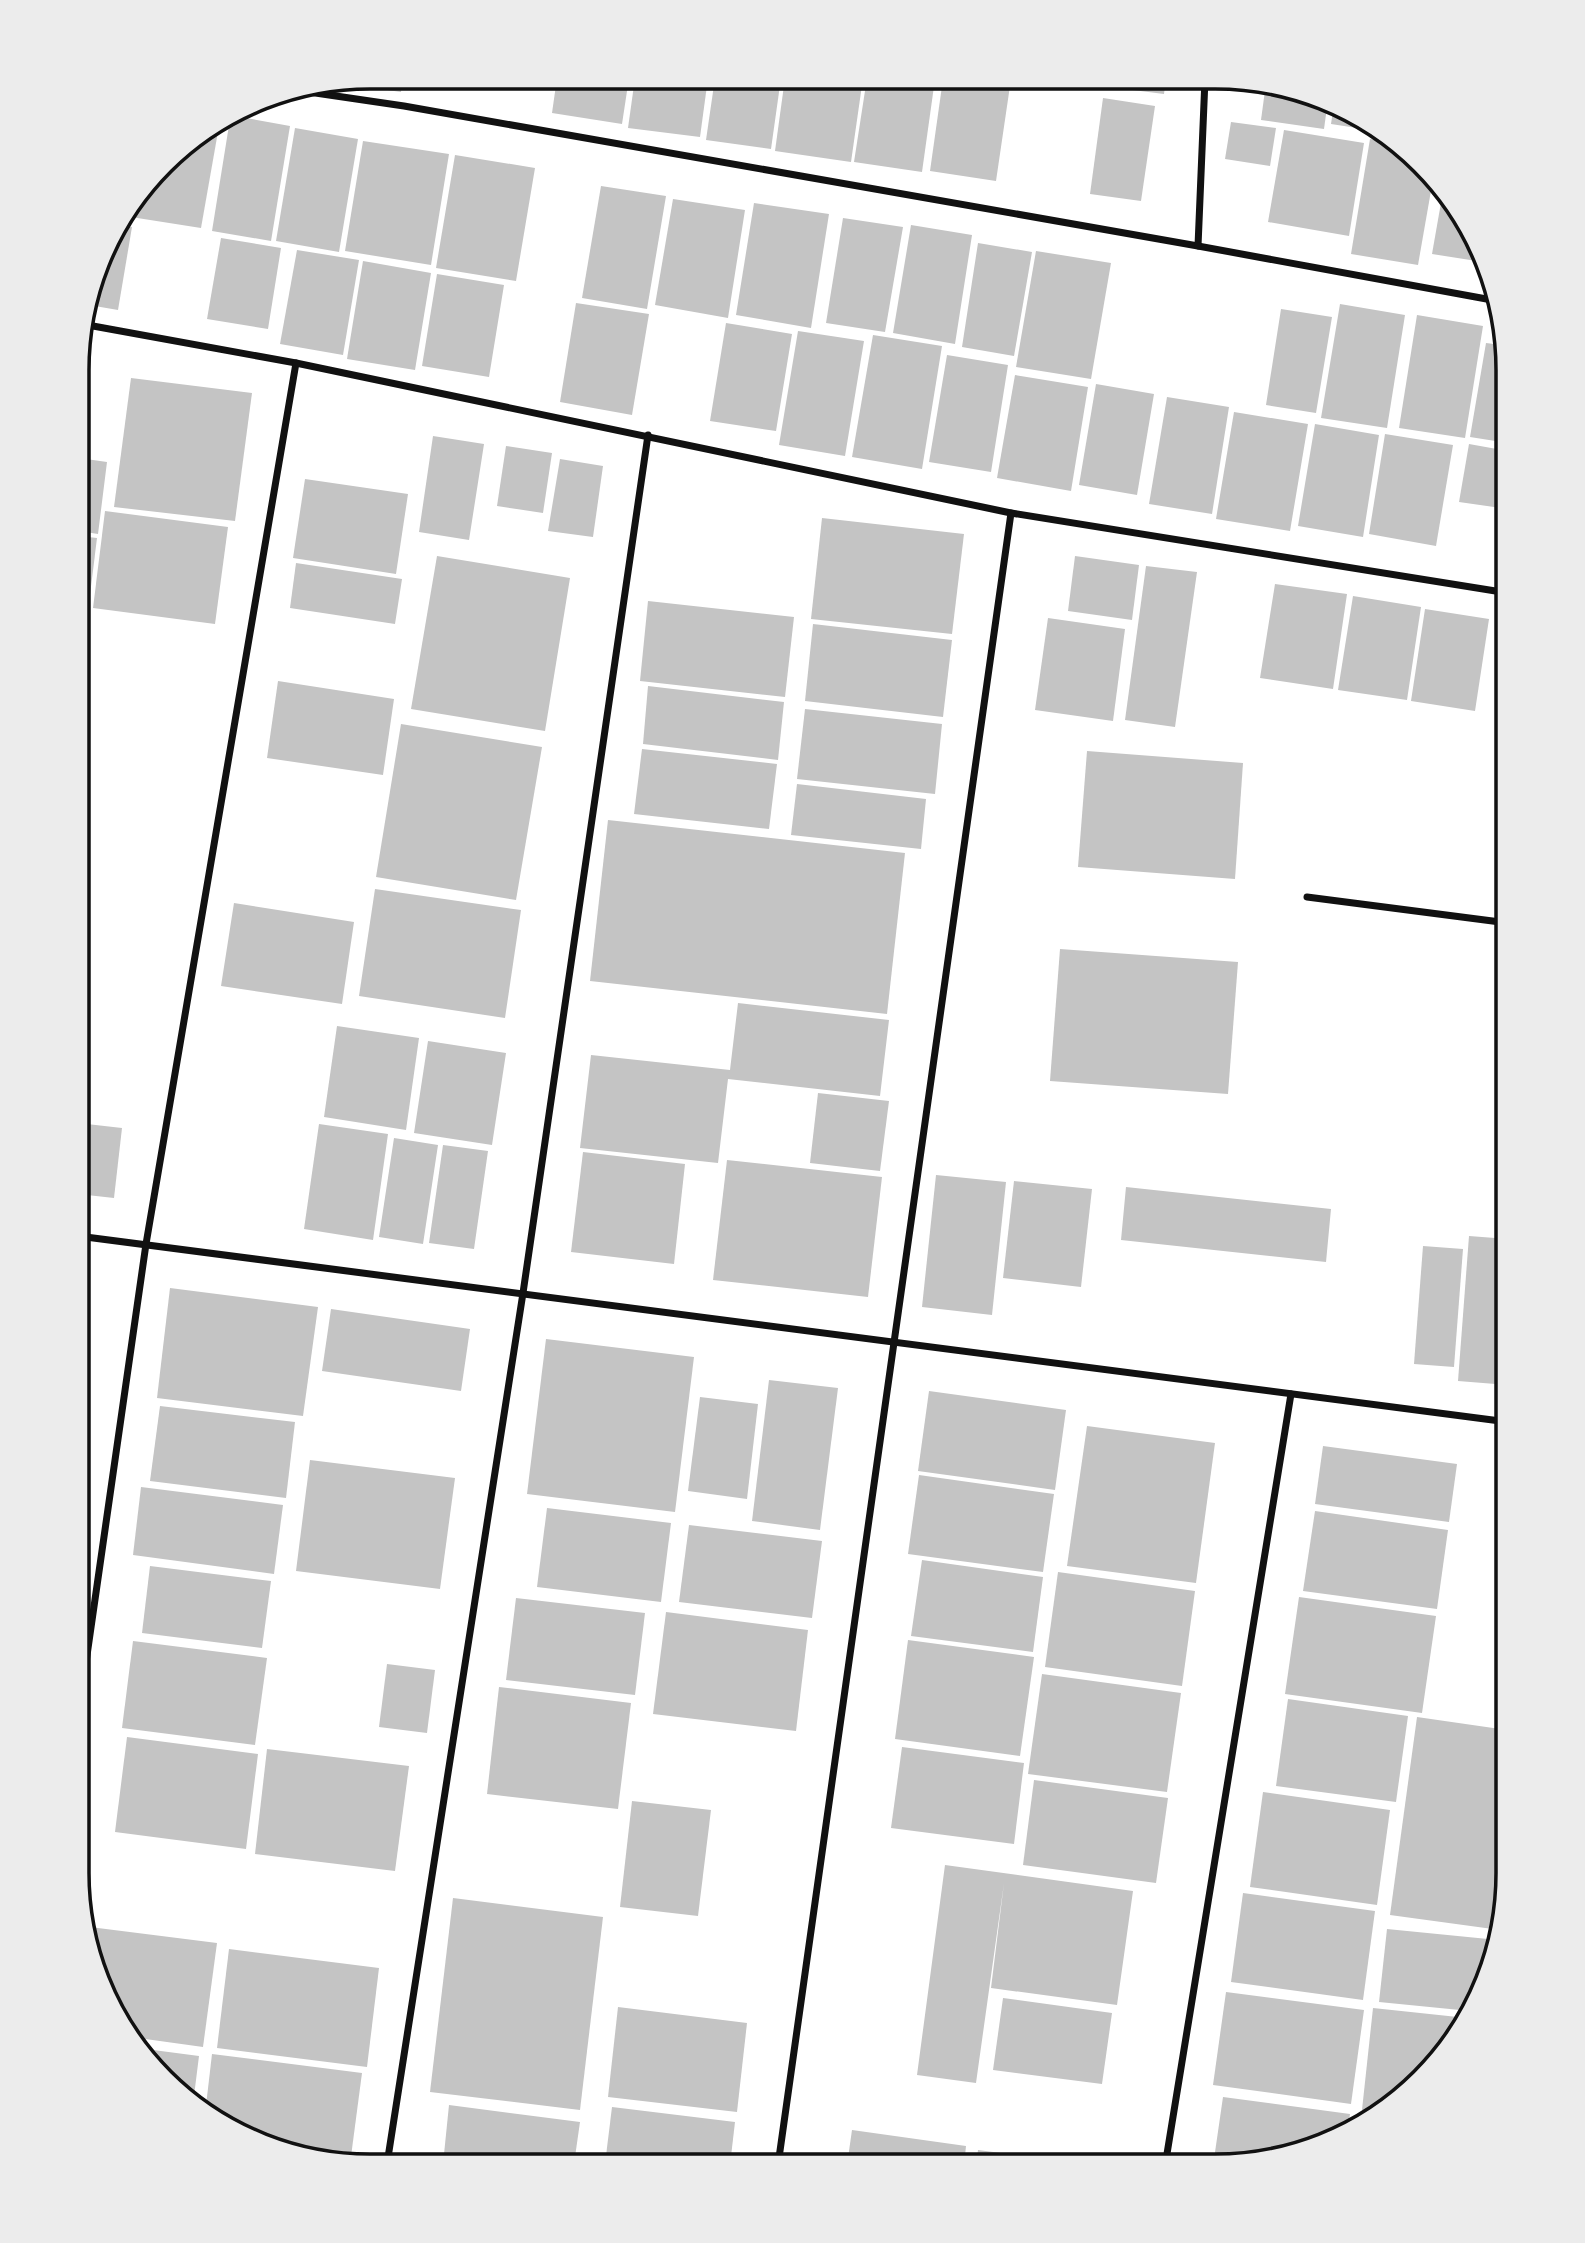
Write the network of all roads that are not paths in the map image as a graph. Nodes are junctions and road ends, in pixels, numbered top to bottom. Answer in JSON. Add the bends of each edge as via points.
{"nodes":[{"id":1,"x":1205,"y":89,"type":"edge"},
{"id":2,"x":322,"y":94,"type":"edge"},
{"id":3,"x":1198,"y":246,"type":"junction"},
{"id":4,"x":1486,"y":299,"type":"edge"},
{"id":5,"x":93,"y":326,"type":"edge"},
{"id":6,"x":296,"y":363,"type":"junction"},
{"id":7,"x":648,"y":435,"type":"junction"},
{"id":8,"x":1011,"y":513,"type":"junction"},
{"id":9,"x":1496,"y":591,"type":"edge"},
{"id":10,"x":1307,"y":897,"type":"dead end"},
{"id":11,"x":1496,"y":921,"type":"edge"},
{"id":12,"x":89,"y":1237,"type":"edge"},
{"id":13,"x":146,"y":1244,"type":"junction"},
{"id":14,"x":523,"y":1293,"type":"junction"},
{"id":15,"x":895,"y":1342,"type":"junction"},
{"id":16,"x":1291,"y":1394,"type":"junction"},
{"id":17,"x":1496,"y":1420,"type":"edge"},
{"id":18,"x":89,"y":1641,"type":"edge"},
{"id":19,"x":389,"y":2154,"type":"edge"},
{"id":20,"x":780,"y":2154,"type":"edge"},
{"id":21,"x":1167,"y":2154,"type":"edge"}],
"edges":[{"from":1,"to":3,"type":"street"},
{"from":2,"to":3,"type":"street"},
{"from":3,"to":4,"type":"street"},
{"from":5,"to":6,"type":"street"},
{"from":6,"to":7,"type":"street"},
{"from":6,"to":13,"type":"street"},
{"from":7,"to":8,"type":"street"},
{"from":7,"to":14,"type":"street"},
{"from":8,"to":9,"type":"street"},
{"from":8,"to":15,"type":"street"},
{"from":10,"to":11,"type":"street"},
{"from":12,"to":13,"type":"street"},
{"from":13,"to":14,"type":"street"},
{"from":13,"to":18,"type":"street"},
{"from":14,"to":15,"type":"street"},
{"from":14,"to":19,"type":"street"},
{"from":15,"to":16,"type":"street"},
{"from":15,"to":20,"type":"street"},
{"from":16,"to":17,"type":"street"},
{"from":16,"to":21,"type":"street"}]}
